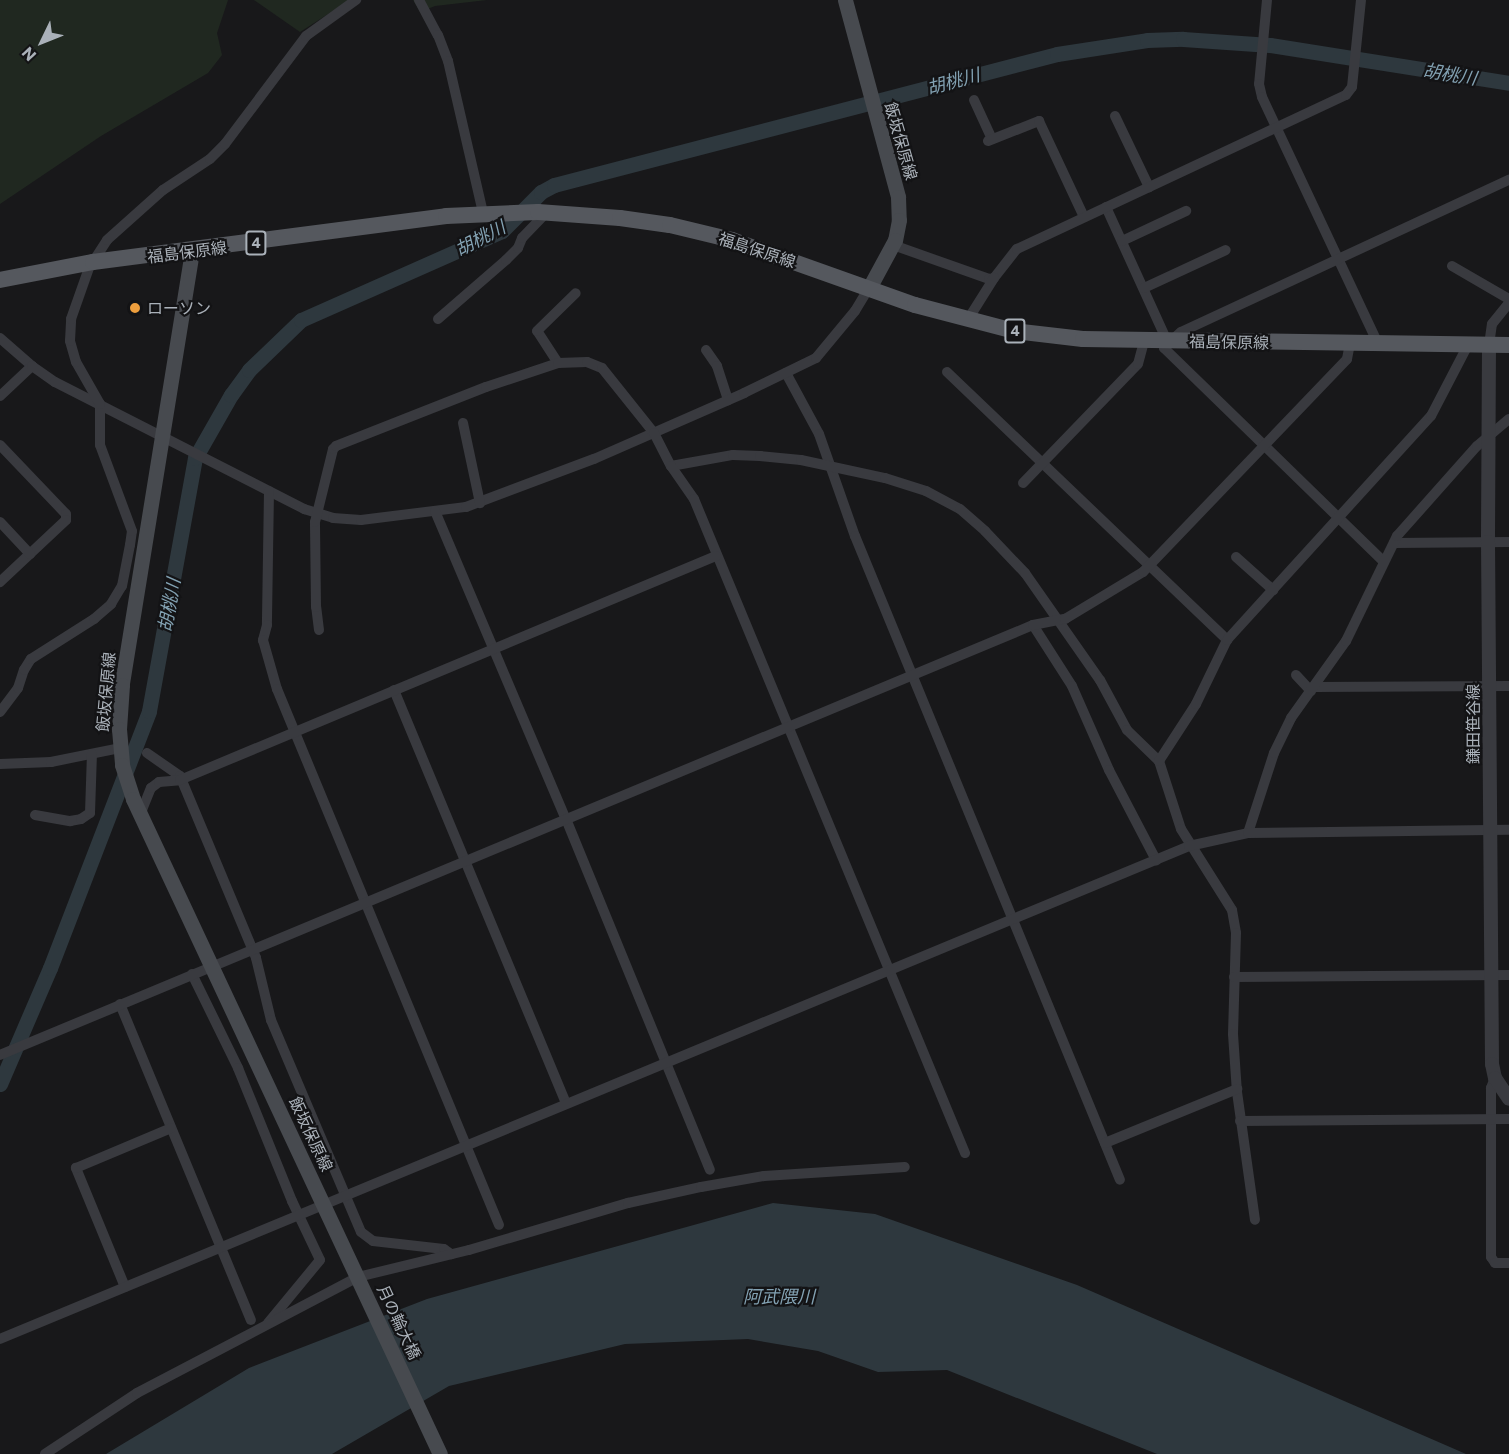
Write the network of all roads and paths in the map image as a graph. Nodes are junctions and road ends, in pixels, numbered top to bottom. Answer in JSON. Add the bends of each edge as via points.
{"nodes":[{"id":1,"x":356,"y":0,"type":"edge"},
{"id":2,"x":419,"y":0,"type":"edge"},
{"id":3,"x":845,"y":0,"type":"edge"},
{"id":4,"x":1267,"y":0,"type":"edge"},
{"id":5,"x":1360,"y":0,"type":"edge"},
{"id":6,"x":974,"y":100,"type":"dead end"},
{"id":7,"x":1115,"y":116,"type":"dead end"},
{"id":8,"x":1276,"y":127,"type":"junction"},
{"id":9,"x":1509,"y":180,"type":"edge"},
{"id":10,"x":1149,"y":187,"type":"junction"},
{"id":11,"x":1106,"y":207,"type":"junction"},
{"id":12,"x":1186,"y":211,"type":"dead end"},
{"id":13,"x":542,"y":212,"type":"junction"},
{"id":14,"x":483,"y":213,"type":"junction"},
{"id":15,"x":1084,"y":218,"type":"junction"},
{"id":16,"x":1122,"y":241,"type":"junction"},
{"id":17,"x":893,"y":245,"type":"junction"},
{"id":18,"x":1226,"y":250,"type":"dead end"},
{"id":19,"x":192,"y":251,"type":"junction"},
{"id":20,"x":1338,"y":259,"type":"junction"},
{"id":21,"x":93,"y":262,"type":"junction"},
{"id":22,"x":1452,"y":266,"type":"dead end"},
{"id":23,"x":994,"y":278,"type":"junction"},
{"id":24,"x":0,"y":280,"type":"edge"},
{"id":25,"x":869,"y":288,"type":"junction"},
{"id":26,"x":1144,"y":288,"type":"junction"},
{"id":27,"x":576,"y":293,"type":"dead end"},
{"id":28,"x":1509,"y":301,"type":"edge"},
{"id":29,"x":438,"y":319,"type":"dead end"},
{"id":30,"x":967,"y":321,"type":"junction"},
{"id":31,"x":0,"y":338,"type":"edge"},
{"id":32,"x":1144,"y":341,"type":"junction"},
{"id":33,"x":1167,"y":341,"type":"junction"},
{"id":34,"x":1350,"y":344,"type":"junction"},
{"id":35,"x":1378,"y":344,"type":"junction"},
{"id":36,"x":1468,"y":345,"type":"junction"},
{"id":37,"x":1490,"y":345,"type":"junction"},
{"id":38,"x":1509,"y":345,"type":"edge"},
{"id":39,"x":706,"y":350,"type":"dead end"},
{"id":40,"x":558,"y":363,"type":"junction"},
{"id":41,"x":32,"y":366,"type":"junction"},
{"id":42,"x":946,"y":372,"type":"dead end"},
{"id":43,"x":786,"y":373,"type":"junction"},
{"id":44,"x":0,"y":396,"type":"edge"},
{"id":45,"x":728,"y":400,"type":"junction"},
{"id":46,"x":100,"y":404,"type":"junction"},
{"id":47,"x":1509,"y":419,"type":"edge"},
{"id":48,"x":464,"y":423,"type":"dead end"},
{"id":49,"x":654,"y":433,"type":"junction"},
{"id":50,"x":162,"y":436,"type":"junction"},
{"id":51,"x":1487,"y":438,"type":"junction"},
{"id":52,"x":0,"y":446,"type":"edge"},
{"id":53,"x":1263,"y":446,"type":"junction"},
{"id":54,"x":1042,"y":464,"type":"junction"},
{"id":55,"x":671,"y":466,"type":"junction"},
{"id":56,"x":833,"y":468,"type":"junction"},
{"id":57,"x":1023,"y":483,"type":"dead end"},
{"id":58,"x":269,"y":491,"type":"junction"},
{"id":59,"x":480,"y":503,"type":"junction"},
{"id":60,"x":435,"y":510,"type":"junction"},
{"id":61,"x":316,"y":514,"type":"junction"},
{"id":62,"x":1339,"y":517,"type":"junction"},
{"id":63,"x":0,"y":522,"type":"edge"},
{"id":64,"x":1488,"y":542,"type":"junction"},
{"id":65,"x":1509,"y":542,"type":"edge"},
{"id":66,"x":1394,"y":543,"type":"junction"},
{"id":67,"x":30,"y":554,"type":"junction"},
{"id":68,"x":716,"y":556,"type":"junction"},
{"id":69,"x":1236,"y":557,"type":"dead end"},
{"id":70,"x":1383,"y":561,"type":"junction"},
{"id":71,"x":1149,"y":566,"type":"junction"},
{"id":72,"x":0,"y":582,"type":"edge"},
{"id":73,"x":1273,"y":590,"type":"junction"},
{"id":74,"x":116,"y":598,"type":"junction"},
{"id":75,"x":136,"y":601,"type":"junction"},
{"id":76,"x":1058,"y":621,"type":"junction"},
{"id":77,"x":1033,"y":625,"type":"junction"},
{"id":78,"x":319,"y":630,"type":"dead end"},
{"id":79,"x":1227,"y":640,"type":"junction"},
{"id":80,"x":495,"y":648,"type":"junction"},
{"id":81,"x":911,"y":675,"type":"junction"},
{"id":82,"x":1296,"y":675,"type":"dead end"},
{"id":83,"x":1489,"y":686,"type":"junction"},
{"id":84,"x":1509,"y":686,"type":"edge"},
{"id":85,"x":1313,"y":689,"type":"junction"},
{"id":86,"x":393,"y":690,"type":"junction"},
{"id":87,"x":0,"y":712,"type":"edge"},
{"id":88,"x":788,"y":727,"type":"junction"},
{"id":89,"x":294,"y":731,"type":"junction"},
{"id":90,"x":120,"y":749,"type":"junction"},
{"id":91,"x":147,"y":753,"type":"dead end"},
{"id":92,"x":92,"y":754,"type":"junction"},
{"id":93,"x":1159,"y":761,"type":"junction"},
{"id":94,"x":0,"y":764,"type":"edge"},
{"id":95,"x":180,"y":780,"type":"junction"},
{"id":96,"x":139,"y":812,"type":"junction"},
{"id":97,"x":35,"y":815,"type":"dead end"},
{"id":98,"x":566,"y":819,"type":"junction"},
{"id":99,"x":1490,"y":830,"type":"junction"},
{"id":100,"x":1509,"y":830,"type":"edge"},
{"id":101,"x":1248,"y":833,"type":"junction"},
{"id":102,"x":1189,"y":846,"type":"junction"},
{"id":103,"x":1156,"y":860,"type":"junction"},
{"id":104,"x":465,"y":861,"type":"junction"},
{"id":105,"x":366,"y":903,"type":"junction"},
{"id":106,"x":1012,"y":919,"type":"junction"},
{"id":107,"x":252,"y":950,"type":"junction"},
{"id":108,"x":211,"y":966,"type":"junction"},
{"id":109,"x":889,"y":969,"type":"junction"},
{"id":110,"x":192,"y":974,"type":"junction"},
{"id":111,"x":1490,"y":975,"type":"junction"},
{"id":112,"x":1509,"y":975,"type":"edge"},
{"id":113,"x":1234,"y":977,"type":"junction"},
{"id":114,"x":120,"y":1004,"type":"junction"},
{"id":115,"x":0,"y":1054,"type":"edge"},
{"id":116,"x":668,"y":1062,"type":"junction"},
{"id":117,"x":1495,"y":1078,"type":"junction"},
{"id":118,"x":1236,"y":1089,"type":"junction"},
{"id":119,"x":1509,"y":1099,"type":"edge"},
{"id":120,"x":566,"y":1104,"type":"junction"},
{"id":121,"x":1491,"y":1119,"type":"junction"},
{"id":122,"x":1509,"y":1119,"type":"edge"},
{"id":123,"x":1240,"y":1120,"type":"junction"},
{"id":124,"x":171,"y":1128,"type":"junction"},
{"id":125,"x":1105,"y":1143,"type":"junction"},
{"id":126,"x":467,"y":1144,"type":"junction"},
{"id":127,"x":965,"y":1153,"type":"dead end"},
{"id":128,"x":905,"y":1167,"type":"dead end"},
{"id":129,"x":711,"y":1170,"type":"dead end"},
{"id":130,"x":1120,"y":1180,"type":"dead end"},
{"id":131,"x":345,"y":1197,"type":"junction"},
{"id":132,"x":325,"y":1205,"type":"junction"},
{"id":133,"x":300,"y":1215,"type":"junction"},
{"id":134,"x":1255,"y":1220,"type":"dead end"},
{"id":135,"x":499,"y":1225,"type":"dead end"},
{"id":136,"x":221,"y":1248,"type":"junction"},
{"id":137,"x":451,"y":1254,"type":"junction"},
{"id":138,"x":1509,"y":1263,"type":"edge"},
{"id":139,"x":358,"y":1277,"type":"junction"},
{"id":140,"x":126,"y":1287,"type":"junction"},
{"id":141,"x":251,"y":1320,"type":"dead end"},
{"id":142,"x":267,"y":1324,"type":"junction"},
{"id":143,"x":0,"y":1339,"type":"edge"},
{"id":144,"x":45,"y":1454,"type":"edge"},
{"id":145,"x":440,"y":1454,"type":"edge"}],
"edges":[{"from":1,"to":21,"type":"street","via":[[306,36],[219,150],[163,190],[102,245]]},
{"from":2,"to":14,"type":"street","via":[[448,61]]},
{"from":3,"to":17,"type":"main road","name":"飯坂保原線","via":[[898,197],[899,220]]},
{"from":4,"to":8,"type":"street","via":[[1259,84]]},
{"from":5,"to":8,"type":"street","via":[[1350,91]]},
{"from":6,"to":15,"type":"street","via":[[990,140],[1039,121]]},
{"from":7,"to":10,"type":"street"},
{"from":8,"to":10,"type":"street"},
{"from":8,"to":20,"type":"street"},
{"from":9,"to":20,"type":"street"},
{"from":10,"to":11,"type":"street"},
{"from":11,"to":15,"type":"street"},
{"from":11,"to":16,"type":"street"},
{"from":12,"to":16,"type":"street"},
{"from":13,"to":14,"type":"main road","name":"福島保原線","number":"4"},
{"from":13,"to":25,"type":"main road","name":"福島保原線","number":"4","via":[[670,225],[732,240]]},
{"from":13,"to":29,"type":"street","via":[[518,248]]},
{"from":14,"to":19,"type":"main road","name":"福島保原線","number":"4"},
{"from":15,"to":23,"type":"street","via":[[1017,249]]},
{"from":16,"to":26,"type":"street"},
{"from":17,"to":23,"type":"street"},
{"from":17,"to":25,"type":"main road","name":"飯坂保原線"},
{"from":18,"to":26,"type":"street"},
{"from":19,"to":21,"type":"main road","name":"福島保原線","number":"4"},
{"from":19,"to":50,"type":"main road","name":"飯坂保原線"},
{"from":20,"to":33,"type":"street"},
{"from":20,"to":35,"type":"street"},
{"from":21,"to":24,"type":"main road","name":"福島保原線","number":"4"},
{"from":21,"to":46,"type":"street","via":[[73,311],[70,341],[76,362]]},
{"from":22,"to":28,"type":"street"},
{"from":23,"to":30,"type":"street"},
{"from":25,"to":30,"type":"main road","name":"福島保原線","number":"4"},
{"from":25,"to":43,"type":"street","via":[[826,349]]},
{"from":26,"to":33,"type":"street"},
{"from":27,"to":40,"type":"street","via":[[537,331]]},
{"from":28,"to":37,"type":"street","via":[[1492,324]]},
{"from":30,"to":32,"type":"main road","name":"福島保原線","number":"4","via":[[1061,337]]},
{"from":31,"to":41,"type":"street"},
{"from":32,"to":33,"type":"main road","name":"福島保原線","number":"4"},
{"from":32,"to":54,"type":"street","via":[[1138,364]]},
{"from":33,"to":34,"type":"main road","name":"福島保原線","number":"4"},
{"from":33,"to":53,"type":"street","via":[[1164,348]]},
{"from":34,"to":35,"type":"main road","name":"福島保原線","number":"4"},
{"from":34,"to":53,"type":"street","via":[[1347,359]]},
{"from":35,"to":36,"type":"main road","name":"福島保原線","number":"4"},
{"from":36,"to":37,"type":"main road","name":"福島保原線","number":"4"},
{"from":36,"to":62,"type":"street","via":[[1431,416]]},
{"from":37,"to":38,"type":"main road","name":"福島保原線","number":"4"},
{"from":37,"to":51,"type":"street","name":"鎌田笹谷線"},
{"from":39,"to":45,"type":"street","via":[[717,366]]},
{"from":40,"to":49,"type":"street","via":[[587,362],[602,368]]},
{"from":40,"to":61,"type":"street","via":[[336,446]]},
{"from":41,"to":44,"type":"street"},
{"from":41,"to":46,"type":"street"},
{"from":42,"to":54,"type":"street"},
{"from":43,"to":45,"type":"street"},
{"from":43,"to":56,"type":"street"},
{"from":45,"to":49,"type":"street"},
{"from":46,"to":50,"type":"street"},
{"from":46,"to":74,"type":"street","via":[[100,445],[132,531],[122,586]]},
{"from":47,"to":51,"type":"street"},
{"from":48,"to":59,"type":"street"},
{"from":49,"to":55,"type":"street"},
{"from":49,"to":59,"type":"street"},
{"from":50,"to":58,"type":"street"},
{"from":50,"to":75,"type":"main road","name":"飯坂保原線"},
{"from":51,"to":64,"type":"street","name":"鎌田笹谷線"},
{"from":51,"to":66,"type":"street","via":[[1412,517]]},
{"from":52,"to":67,"type":"street","via":[[66,514],[66,520]]},
{"from":53,"to":62,"type":"street"},
{"from":53,"to":71,"type":"street"},
{"from":54,"to":57,"type":"street"},
{"from":54,"to":71,"type":"street"},
{"from":55,"to":56,"type":"street","via":[[734,455],[787,458]]},
{"from":55,"to":68,"type":"street","via":[[694,499]]},
{"from":56,"to":76,"type":"street","via":[[926,491],[960,509],[1012,559]]},
{"from":56,"to":81,"type":"street","via":[[855,536]]},
{"from":58,"to":61,"type":"street"},
{"from":58,"to":89,"type":"street","via":[[267,625],[263,640]]},
{"from":59,"to":60,"type":"street"},
{"from":60,"to":61,"type":"street","via":[[361,520]]},
{"from":60,"to":80,"type":"street"},
{"from":61,"to":78,"type":"street"},
{"from":62,"to":70,"type":"street"},
{"from":62,"to":73,"type":"street"},
{"from":63,"to":67,"type":"street"},
{"from":64,"to":65,"type":"street"},
{"from":64,"to":66,"type":"street"},
{"from":64,"to":83,"type":"street","name":"鎌田笹谷線"},
{"from":66,"to":70,"type":"street"},
{"from":67,"to":72,"type":"street"},
{"from":68,"to":80,"type":"street"},
{"from":68,"to":88,"type":"street"},
{"from":69,"to":73,"type":"street"},
{"from":70,"to":85,"type":"street","via":[[1350,633]]},
{"from":71,"to":76,"type":"street"},
{"from":71,"to":79,"type":"street"},
{"from":73,"to":79,"type":"street"},
{"from":74,"to":75,"type":"street"},
{"from":74,"to":87,"type":"street","via":[[94,619],[31,659],[10,702]]},
{"from":75,"to":90,"type":"main road","name":"飯坂保原線","via":[[122,685]]},
{"from":76,"to":77,"type":"street"},
{"from":76,"to":93,"type":"street","via":[[1100,680],[1127,730]]},
{"from":77,"to":81,"type":"street"},
{"from":77,"to":103,"type":"street","via":[[1072,686],[1109,770]]},
{"from":79,"to":93,"type":"street","via":[[1196,704]]},
{"from":80,"to":86,"type":"street"},
{"from":80,"to":98,"type":"street"},
{"from":81,"to":88,"type":"street"},
{"from":81,"to":106,"type":"street"},
{"from":82,"to":85,"type":"street"},
{"from":83,"to":84,"type":"street"},
{"from":83,"to":85,"type":"street"},
{"from":83,"to":99,"type":"street","name":"鎌田笹谷線"},
{"from":85,"to":101,"type":"street","via":[[1295,712],[1274,753]]},
{"from":86,"to":89,"type":"street"},
{"from":86,"to":104,"type":"street"},
{"from":88,"to":98,"type":"street"},
{"from":88,"to":109,"type":"street"},
{"from":89,"to":95,"type":"street"},
{"from":89,"to":105,"type":"street"},
{"from":90,"to":92,"type":"street"},
{"from":90,"to":96,"type":"main road","name":"飯坂保原線","via":[[128,789]]},
{"from":91,"to":95,"type":"street","via":[[168,766]]},
{"from":92,"to":94,"type":"street","via":[[51,762]]},
{"from":92,"to":97,"type":"street","via":[[90,813],[70,821]]},
{"from":93,"to":102,"type":"street"},
{"from":95,"to":96,"type":"street","via":[[159,782],[151,788]]},
{"from":95,"to":107,"type":"street"},
{"from":96,"to":108,"type":"main road","name":"飯坂保原線"},
{"from":98,"to":104,"type":"street"},
{"from":98,"to":116,"type":"street"},
{"from":99,"to":100,"type":"street"},
{"from":99,"to":101,"type":"street"},
{"from":99,"to":111,"type":"street","name":"鎌田笹谷線"},
{"from":101,"to":102,"type":"street"},
{"from":102,"to":103,"type":"street"},
{"from":102,"to":113,"type":"street","via":[[1235,918]]},
{"from":103,"to":106,"type":"street"},
{"from":104,"to":105,"type":"street"},
{"from":104,"to":120,"type":"street"},
{"from":105,"to":107,"type":"street"},
{"from":105,"to":126,"type":"street"},
{"from":106,"to":109,"type":"street"},
{"from":106,"to":125,"type":"street"},
{"from":107,"to":108,"type":"street"},
{"from":107,"to":131,"type":"street","via":[[271,1020]]},
{"from":108,"to":110,"type":"street"},
{"from":108,"to":132,"type":"main road","name":"飯坂保原線"},
{"from":109,"to":116,"type":"street"},
{"from":109,"to":127,"type":"street"},
{"from":110,"to":114,"type":"street"},
{"from":110,"to":133,"type":"street","via":[[238,1068]]},
{"from":111,"to":112,"type":"street"},
{"from":111,"to":113,"type":"street"},
{"from":111,"to":117,"type":"street","name":"鎌田笹谷線"},
{"from":113,"to":118,"type":"street"},
{"from":114,"to":115,"type":"street"},
{"from":114,"to":124,"type":"street"},
{"from":116,"to":120,"type":"street"},
{"from":116,"to":129,"type":"street"},
{"from":117,"to":119,"type":"street","name":"鎌田笹谷線"},
{"from":117,"to":121,"type":"street","via":[[1491,1088]]},
{"from":118,"to":123,"type":"street"},
{"from":118,"to":125,"type":"street"},
{"from":120,"to":126,"type":"street"},
{"from":121,"to":122,"type":"street"},
{"from":121,"to":123,"type":"street"},
{"from":121,"to":138,"type":"street","via":[[1491,1257],[1495,1263]]},
{"from":123,"to":134,"type":"street"},
{"from":124,"to":136,"type":"street"},
{"from":124,"to":140,"type":"street","via":[[76,1168]]},
{"from":125,"to":130,"type":"street"},
{"from":126,"to":131,"type":"street"},
{"from":126,"to":135,"type":"street"},
{"from":128,"to":137,"type":"street","via":[[765,1176],[710,1185],[628,1203]]},
{"from":131,"to":132,"type":"street"},
{"from":131,"to":137,"type":"street","via":[[361,1232],[370,1239],[444,1249]]},
{"from":132,"to":133,"type":"street"},
{"from":132,"to":139,"type":"main road","name":"月の輪大橋"},
{"from":133,"to":136,"type":"street"},
{"from":133,"to":142,"type":"street","via":[[320,1260]]},
{"from":136,"to":140,"type":"street"},
{"from":136,"to":141,"type":"street"},
{"from":137,"to":139,"type":"street"},
{"from":139,"to":142,"type":"street"},
{"from":139,"to":145,"type":"main road","name":"月の輪大橋"},
{"from":140,"to":143,"type":"street"},
{"from":142,"to":144,"type":"street","via":[[137,1393]]}]}
